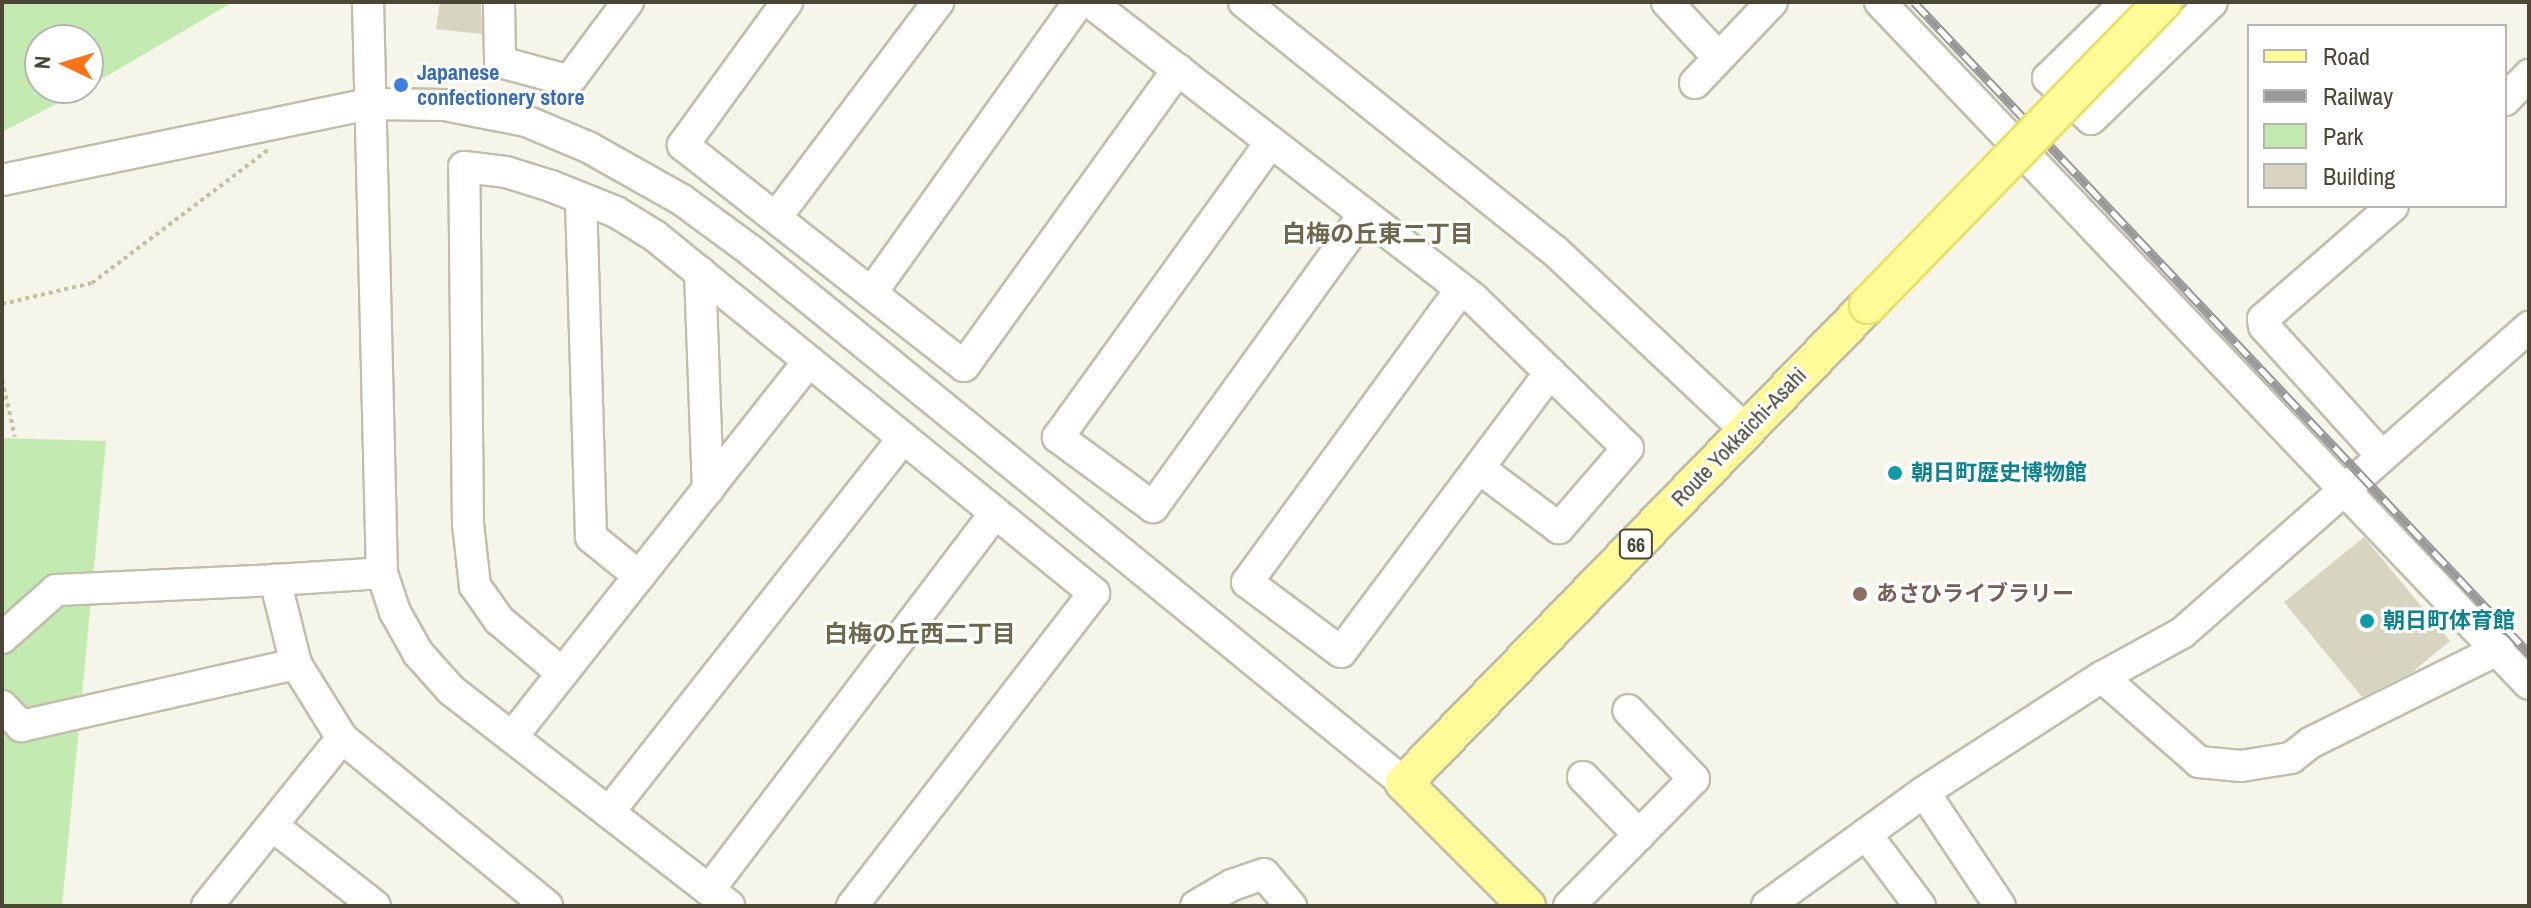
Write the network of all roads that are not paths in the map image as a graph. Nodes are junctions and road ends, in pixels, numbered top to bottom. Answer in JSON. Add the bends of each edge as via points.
{"nodes":[{"id":1,"x":368,"y":2,"type":"edge"},
{"id":2,"x":499,"y":2,"type":"edge"},
{"id":3,"x":787,"y":2,"type":"edge"},
{"id":4,"x":938,"y":2,"type":"edge"},
{"id":5,"x":1079,"y":2,"type":"edge"},
{"id":6,"x":1090,"y":2,"type":"edge"},
{"id":7,"x":1244,"y":2,"type":"edge"},
{"id":8,"x":1667,"y":2,"type":"edge"},
{"id":9,"x":1772,"y":2,"type":"edge"},
{"id":10,"x":1880,"y":2,"type":"edge"},
{"id":11,"x":2126,"y":2,"type":"edge"},
{"id":12,"x":2163,"y":2,"type":"edge"},
{"id":13,"x":2212,"y":2,"type":"edge"},
{"id":14,"x":624,"y":4,"type":"edge"},
{"id":15,"x":1718,"y":57,"type":"junction"},
{"id":16,"x":1178,"y":69,"type":"junction"},
{"id":17,"x":2529,"y":75,"type":"edge"},
{"id":18,"x":1695,"y":83,"type":"dead end"},
{"id":19,"x":2507,"y":98,"type":"edge"},
{"id":20,"x":370,"y":104,"type":"junction"},
{"id":21,"x":1271,"y":142,"type":"junction"},
{"id":22,"x":2,"y":180,"type":"edge"},
{"id":23,"x":581,"y":199,"type":"junction"},
{"id":24,"x":2391,"y":208,"type":"edge"},
{"id":25,"x":1364,"y":214,"type":"junction"},
{"id":26,"x":777,"y":216,"type":"junction"},
{"id":27,"x":700,"y":272,"type":"junction"},
{"id":28,"x":1461,"y":289,"type":"junction"},
{"id":29,"x":872,"y":292,"type":"junction"},
{"id":30,"x":2529,"y":327,"type":"edge"},
{"id":31,"x":809,"y":361,"type":"junction"},
{"id":32,"x":1550,"y":373,"type":"junction"},
{"id":33,"x":1746,"y":430,"type":"junction"},
{"id":34,"x":903,"y":438,"type":"junction"},
{"id":35,"x":2381,"y":455,"type":"junction"},
{"id":36,"x":1480,"y":469,"type":"junction"},
{"id":37,"x":708,"y":490,"type":"junction"},
{"id":38,"x":2347,"y":491,"type":"junction"},
{"id":39,"x":995,"y":513,"type":"junction"},
{"id":40,"x":382,"y":573,"type":"junction"},
{"id":41,"x":639,"y":576,"type":"junction"},
{"id":42,"x":275,"y":580,"type":"junction"},
{"id":43,"x":2,"y":638,"type":"edge"},
{"id":44,"x":2499,"y":649,"type":"junction"},
{"id":45,"x":296,"y":664,"type":"junction"},
{"id":46,"x":562,"y":673,"type":"junction"},
{"id":47,"x":2102,"y":677,"type":"junction"},
{"id":48,"x":2529,"y":684,"type":"edge"},
{"id":49,"x":2,"y":706,"type":"edge"},
{"id":50,"x":1628,"y":710,"type":"dead end"},
{"id":51,"x":512,"y":737,"type":"junction"},
{"id":52,"x":342,"y":738,"type":"junction"},
{"id":53,"x":1583,"y":777,"type":"dead end"},
{"id":54,"x":1404,"y":783,"type":"junction"},
{"id":55,"x":1924,"y":792,"type":"junction"},
{"id":56,"x":609,"y":812,"type":"junction"},
{"id":57,"x":274,"y":827,"type":"junction"},
{"id":58,"x":1866,"y":834,"type":"junction"},
{"id":59,"x":1639,"y":835,"type":"junction"},
{"id":60,"x":719,"y":898,"type":"edge"},
{"id":61,"x":1779,"y":902,"type":"edge"},
{"id":62,"x":365,"y":903,"type":"edge"},
{"id":63,"x":207,"y":906,"type":"edge"},
{"id":64,"x":547,"y":906,"type":"edge"},
{"id":65,"x":852,"y":906,"type":"edge"},
{"id":66,"x":1196,"y":906,"type":"edge"},
{"id":67,"x":1291,"y":906,"type":"edge"},
{"id":68,"x":1527,"y":906,"type":"edge"},
{"id":69,"x":1569,"y":906,"type":"edge"},
{"id":70,"x":1920,"y":906,"type":"edge"},
{"id":71,"x":2000,"y":906,"type":"edge"}],
"edges":[{"from":1,"to":20,"type":"street"},
{"from":2,"to":14,"type":"street","via":[[500,62],[563,79],[572,77]]},
{"from":3,"to":26,"type":"street","via":[[683,145]]},
{"from":4,"to":26,"type":"street"},
{"from":5,"to":29,"type":"street"},
{"from":6,"to":16,"type":"street"},
{"from":7,"to":33,"type":"street","via":[[1554,250]]},
{"from":8,"to":15,"type":"street"},
{"from":9,"to":15,"type":"street"},
{"from":10,"to":38,"type":"street"},
{"from":11,"to":13,"type":"street","via":[[2048,78],[2091,119]]},
{"from":12,"to":33,"type":"main road","name":"Route Yokkaichi-Asahi","number":"66","bridge":true},
{"from":15,"to":18,"type":"street"},
{"from":16,"to":21,"type":"street"},
{"from":16,"to":29,"type":"street","via":[[964,366]]},
{"from":17,"to":19,"type":"street"},
{"from":20,"to":22,"type":"street"},
{"from":20,"to":40,"type":"street"},
{"from":20,"to":54,"type":"street","via":[[445,105],[526,121],[588,147],[682,200],[1090,524]]},
{"from":21,"to":25,"type":"street"},
{"from":21,"to":25,"type":"street","via":[[1058,437],[1153,507]]},
{"from":23,"to":27,"type":"street","via":[[616,212]]},
{"from":23,"to":41,"type":"street","via":[[591,537]]},
{"from":23,"to":46,"type":"street","via":[[506,172],[464,167],[468,524],[475,586],[499,620]]},
{"from":24,"to":35,"type":"street","via":[[2263,319]]},
{"from":25,"to":28,"type":"street"},
{"from":26,"to":29,"type":"street"},
{"from":27,"to":31,"type":"street"},
{"from":27,"to":37,"type":"street"},
{"from":28,"to":32,"type":"street"},
{"from":28,"to":36,"type":"street","via":[[1247,582],[1341,652]]},
{"from":30,"to":35,"type":"street"},
{"from":31,"to":34,"type":"street"},
{"from":31,"to":37,"type":"street"},
{"from":32,"to":36,"type":"street"},
{"from":32,"to":36,"type":"street","via":[[1628,448],[1559,528]]},
{"from":33,"to":54,"type":"main road","name":"Route Yokkaichi-Asahi","number":"66"},
{"from":34,"to":39,"type":"street"},
{"from":34,"to":56,"type":"street"},
{"from":35,"to":38,"type":"street"},
{"from":37,"to":41,"type":"street"},
{"from":38,"to":44,"type":"street"},
{"from":38,"to":47,"type":"street","via":[[2182,633]]},
{"from":39,"to":60,"type":"street"},
{"from":39,"to":65,"type":"street","via":[[1094,593]]},
{"from":40,"to":42,"type":"street"},
{"from":40,"to":51,"type":"street","via":[[395,612],[418,653],[451,690]]},
{"from":41,"to":46,"type":"street"},
{"from":42,"to":43,"type":"street","via":[[56,590]]},
{"from":42,"to":45,"type":"street"},
{"from":44,"to":47,"type":"street","via":[[2310,743],[2291,758],[2241,766],[2199,762]]},
{"from":44,"to":48,"type":"street"},
{"from":45,"to":49,"type":"street","via":[[21,726]]},
{"from":45,"to":52,"type":"street"},
{"from":46,"to":51,"type":"street"},
{"from":47,"to":55,"type":"street"},
{"from":50,"to":59,"type":"street","via":[[1694,779]]},
{"from":51,"to":56,"type":"street"},
{"from":52,"to":57,"type":"street"},
{"from":52,"to":64,"type":"street"},
{"from":53,"to":59,"type":"street"},
{"from":54,"to":68,"type":"main road"},
{"from":55,"to":58,"type":"street"},
{"from":55,"to":71,"type":"street"},
{"from":56,"to":60,"type":"street"},
{"from":57,"to":62,"type":"street"},
{"from":57,"to":63,"type":"street"},
{"from":58,"to":61,"type":"street"},
{"from":58,"to":70,"type":"street"},
{"from":59,"to":69,"type":"street"},
{"from":66,"to":67,"type":"street","via":[[1264,874]]}]}
